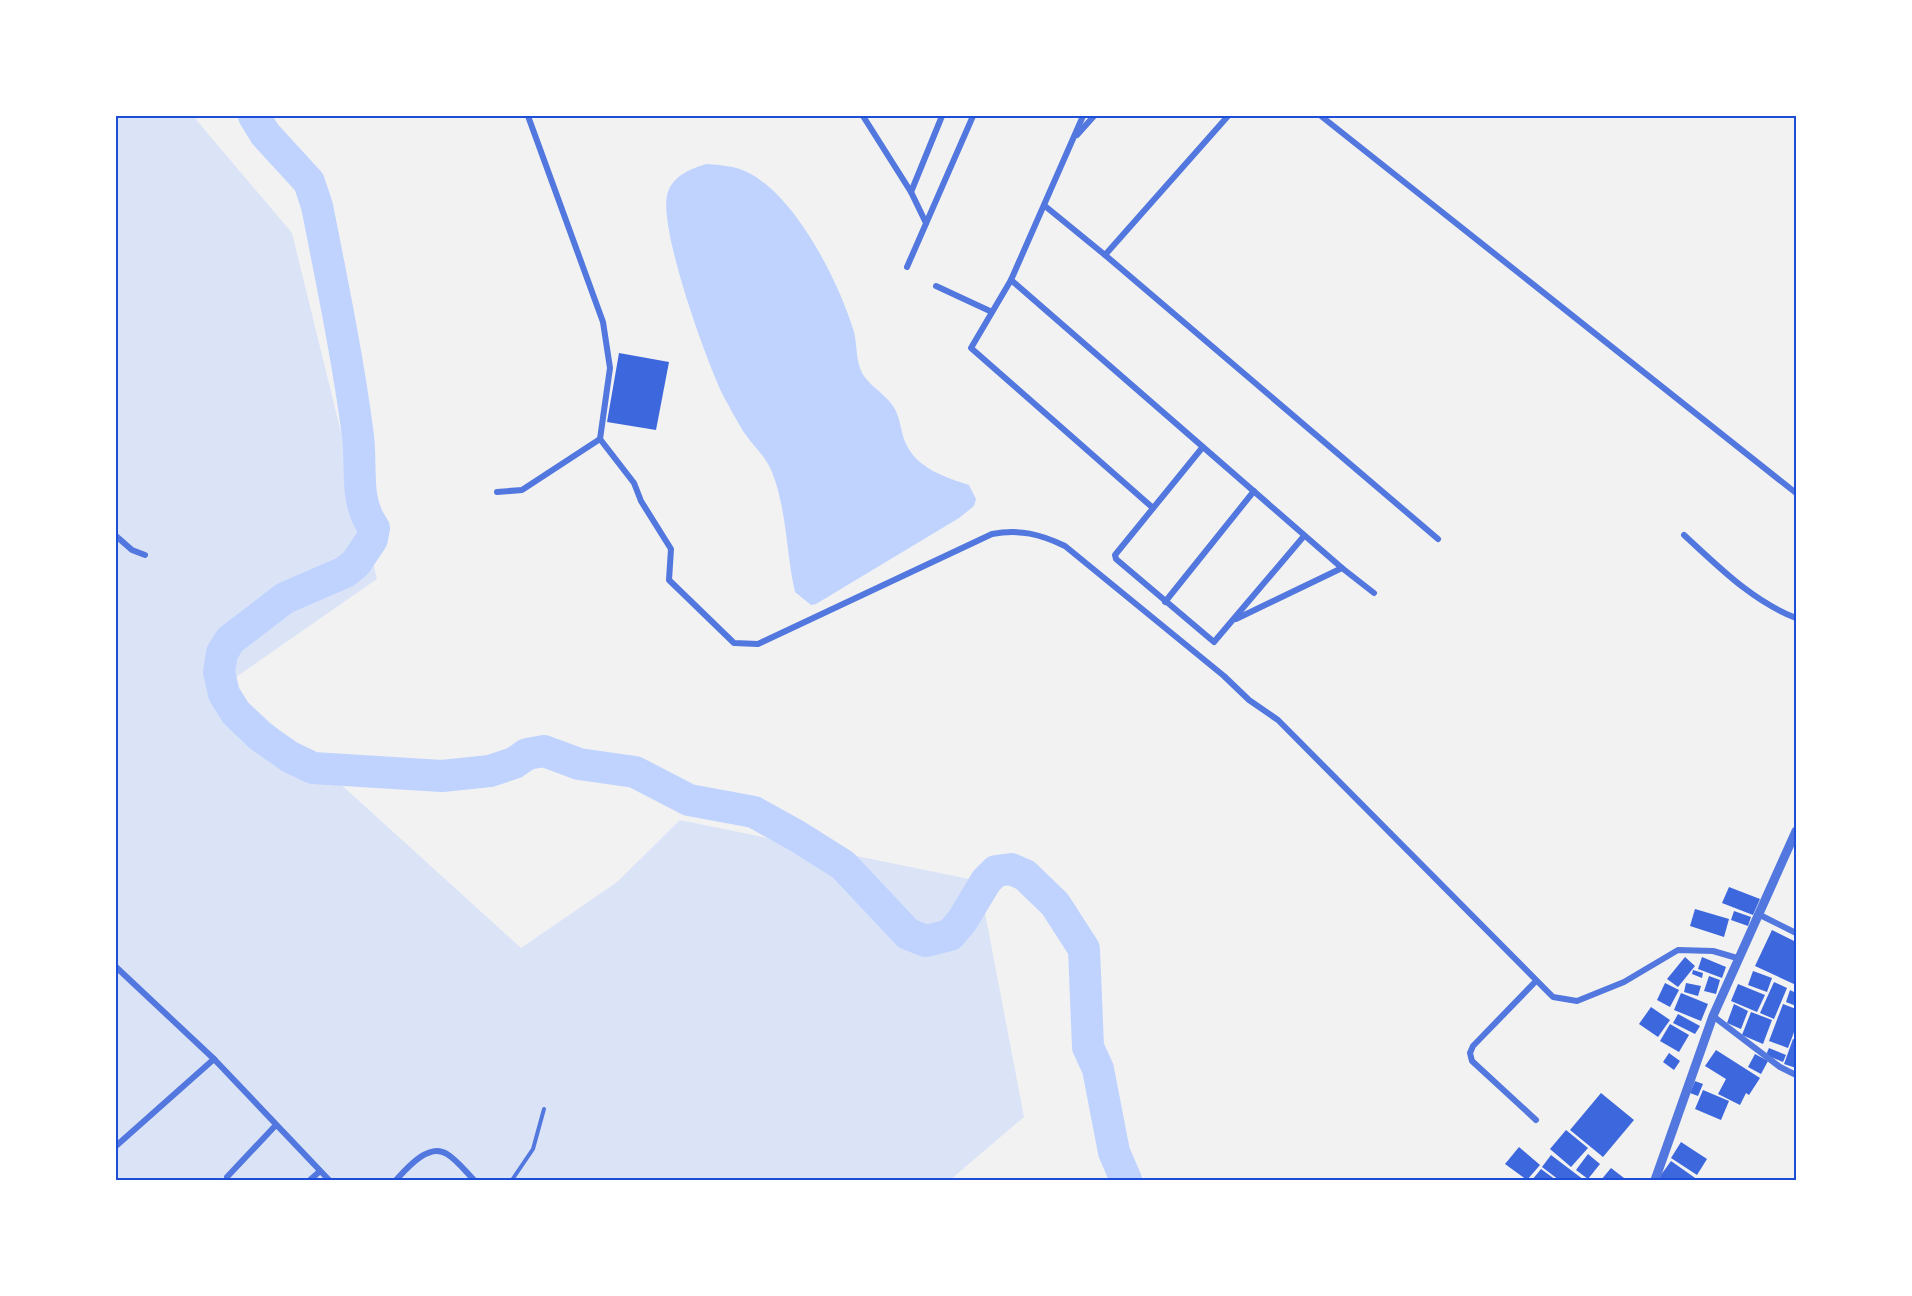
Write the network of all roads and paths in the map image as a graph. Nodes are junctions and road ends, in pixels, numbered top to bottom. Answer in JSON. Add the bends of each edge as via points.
{"nodes":[{"id":1,"x":528,"y":116,"type":"edge"},
{"id":2,"x":863,"y":116,"type":"edge"},
{"id":3,"x":942,"y":116,"type":"edge"},
{"id":4,"x":973,"y":116,"type":"edge"},
{"id":5,"x":1083,"y":116,"type":"edge"},
{"id":6,"x":1094,"y":116,"type":"edge"},
{"id":7,"x":1228,"y":116,"type":"edge"},
{"id":8,"x":1321,"y":116,"type":"edge"},
{"id":9,"x":1074,"y":138,"type":"junction"},
{"id":10,"x":911,"y":192,"type":"junction"},
{"id":11,"x":1045,"y":206,"type":"junction"},
{"id":12,"x":926,"y":223,"type":"junction"},
{"id":13,"x":1105,"y":255,"type":"junction"},
{"id":14,"x":907,"y":267,"type":"dead end"},
{"id":15,"x":1011,"y":280,"type":"junction"},
{"id":16,"x":936,"y":286,"type":"dead end"},
{"id":17,"x":992,"y":312,"type":"junction"},
{"id":18,"x":600,"y":439,"type":"junction"},
{"id":19,"x":1202,"y":448,"type":"junction"},
{"id":20,"x":1254,"y":491,"type":"junction"},
{"id":21,"x":497,"y":492,"type":"dead end"},
{"id":22,"x":1797,"y":493,"type":"edge"},
{"id":23,"x":1153,"y":508,"type":"junction"},
{"id":24,"x":1684,"y":535,"type":"dead end"},
{"id":25,"x":116,"y":536,"type":"edge"},
{"id":26,"x":1304,"y":536,"type":"junction"},
{"id":27,"x":1438,"y":539,"type":"dead end"},
{"id":28,"x":145,"y":555,"type":"dead end"},
{"id":29,"x":1342,"y":568,"type":"junction"},
{"id":30,"x":1374,"y":593,"type":"dead end"},
{"id":31,"x":1165,"y":602,"type":"junction"},
{"id":32,"x":1797,"y":618,"type":"edge"},
{"id":33,"x":1236,"y":619,"type":"junction"},
{"id":34,"x":1797,"y":831,"type":"edge"},
{"id":35,"x":1760,"y":915,"type":"junction"},
{"id":36,"x":1797,"y":933,"type":"edge"},
{"id":37,"x":1737,"y":958,"type":"junction"},
{"id":38,"x":116,"y":967,"type":"edge"},
{"id":39,"x":1536,"y":981,"type":"junction"},
{"id":40,"x":1713,"y":1016,"type":"junction"},
{"id":41,"x":214,"y":1059,"type":"junction"},
{"id":42,"x":1797,"y":1075,"type":"edge"},
{"id":43,"x":544,"y":1109,"type":"dead end"},
{"id":44,"x":1536,"y":1120,"type":"dead end"},
{"id":45,"x":275,"y":1126,"type":"junction"},
{"id":46,"x":116,"y":1146,"type":"edge"},
{"id":47,"x":319,"y":1172,"type":"junction"},
{"id":48,"x":227,"y":1177,"type":"dead end"},
{"id":49,"x":310,"y":1180,"type":"edge"},
{"id":50,"x":329,"y":1180,"type":"edge"},
{"id":51,"x":396,"y":1180,"type":"edge"},
{"id":52,"x":474,"y":1180,"type":"edge"},
{"id":53,"x":512,"y":1180,"type":"edge"},
{"id":54,"x":1656,"y":1180,"type":"edge"}],
"edges":[{"from":1,"to":18,"type":"street","via":[[605,332],[610,368]]},
{"from":2,"to":10,"type":"street"},
{"from":3,"to":10,"type":"street"},
{"from":4,"to":12,"type":"street"},
{"from":5,"to":9,"type":"street"},
{"from":6,"to":9,"type":"street"},
{"from":7,"to":13,"type":"street"},
{"from":8,"to":22,"type":"street"},
{"from":9,"to":11,"type":"street"},
{"from":10,"to":12,"type":"street"},
{"from":11,"to":13,"type":"street"},
{"from":11,"to":15,"type":"street"},
{"from":12,"to":14,"type":"street"},
{"from":13,"to":27,"type":"street"},
{"from":15,"to":17,"type":"street"},
{"from":15,"to":19,"type":"street"},
{"from":16,"to":17,"type":"street"},
{"from":17,"to":23,"type":"street","via":[[972,344],[973,351]]},
{"from":18,"to":21,"type":"street","via":[[522,490]]},
{"from":18,"to":39,"type":"street","via":[[634,483],[671,549],[669,580],[734,643],[758,644],[992,534],[1027,531],[1065,546],[1278,720]]},
{"from":19,"to":20,"type":"street"},
{"from":19,"to":23,"type":"street"},
{"from":20,"to":26,"type":"street"},
{"from":20,"to":31,"type":"street"},
{"from":23,"to":31,"type":"street","via":[[1115,557]]},
{"from":24,"to":32,"type":"street","via":[[1737,584]]},
{"from":25,"to":28,"type":"street"},
{"from":26,"to":29,"type":"street"},
{"from":26,"to":33,"type":"street"},
{"from":29,"to":30,"type":"street"},
{"from":29,"to":33,"type":"street"},
{"from":31,"to":33,"type":"street","via":[[1214,642]]},
{"from":34,"to":35,"type":"street"},
{"from":35,"to":36,"type":"street"},
{"from":35,"to":37,"type":"street"},
{"from":37,"to":39,"type":"street","via":[[1713,951],[1678,950],[1624,982],[1577,1001],[1553,997]]},
{"from":37,"to":40,"type":"street"},
{"from":38,"to":41,"type":"street"},
{"from":39,"to":44,"type":"street","via":[[1470,1053],[1472,1061]]},
{"from":40,"to":42,"type":"street","via":[[1780,1067]]},
{"from":40,"to":54,"type":"street"},
{"from":41,"to":45,"type":"street"},
{"from":41,"to":46,"type":"street"},
{"from":43,"to":53,"type":"lane","via":[[533,1149]]},
{"from":45,"to":47,"type":"street"},
{"from":45,"to":48,"type":"street"},
{"from":47,"to":49,"type":"street"},
{"from":47,"to":50,"type":"street"},
{"from":51,"to":52,"type":"street","via":[[422,1156],[435,1150],[447,1154]]}]}
